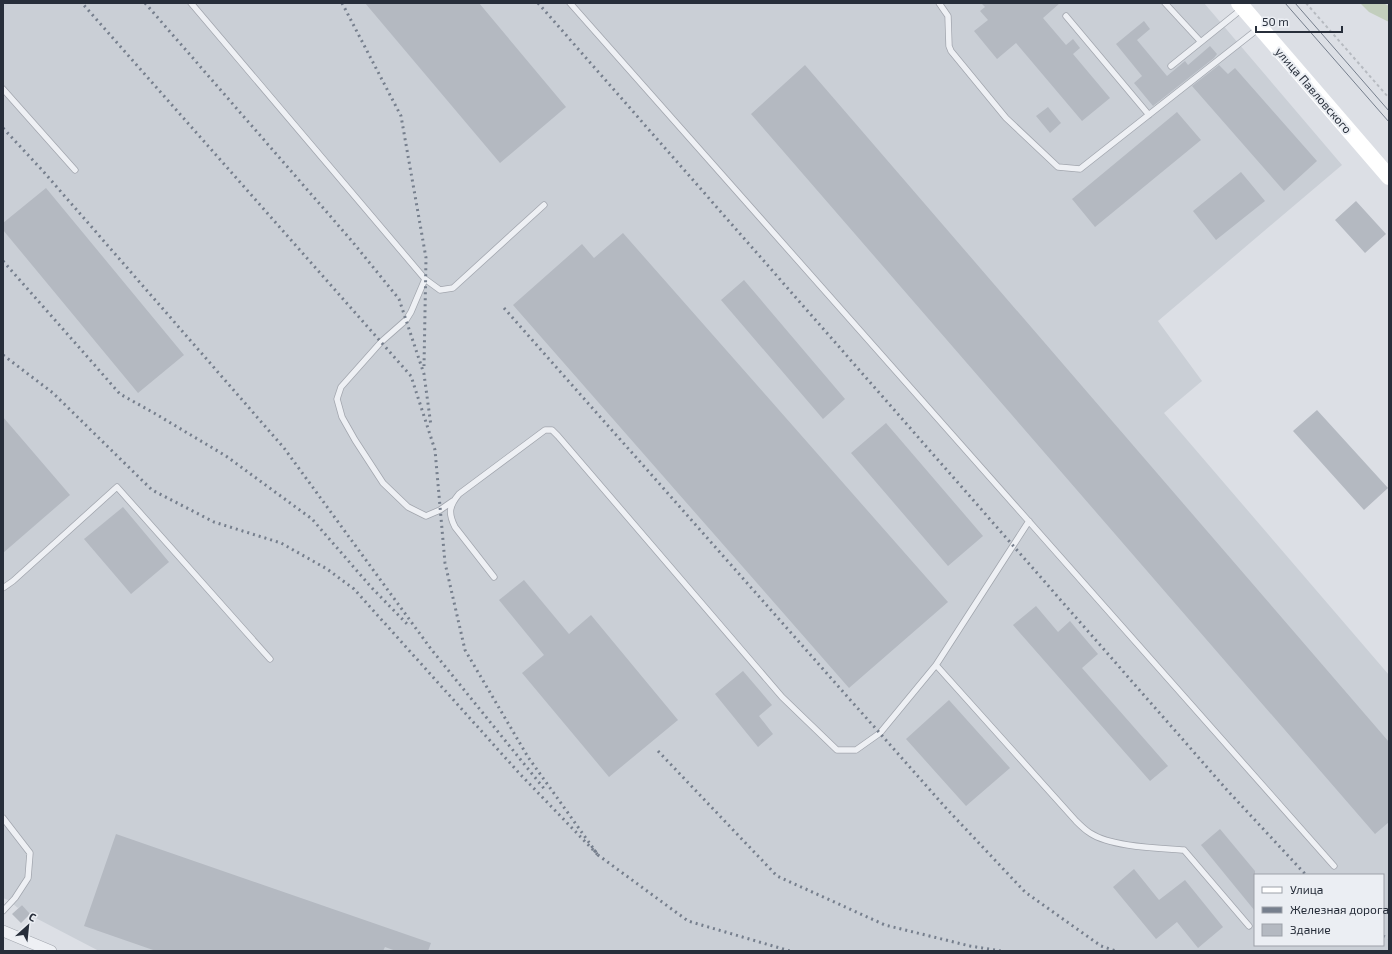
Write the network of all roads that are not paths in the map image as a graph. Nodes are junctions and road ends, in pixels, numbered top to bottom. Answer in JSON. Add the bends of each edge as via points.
{"nodes":[{"id":1,"x":191,"y":3,"type":"edge"},
{"id":2,"x":570,"y":3,"type":"edge"},
{"id":3,"x":938,"y":3,"type":"edge"},
{"id":4,"x":1165,"y":3,"type":"edge"},
{"id":5,"x":1241,"y":6,"type":"edge"},
{"id":6,"x":1066,"y":16,"type":"dead end"},
{"id":7,"x":1260,"y":28,"type":"junction"},
{"id":8,"x":1201,"y":42,"type":"junction"},
{"id":9,"x":1171,"y":66,"type":"dead end"},
{"id":10,"x":3,"y":89,"type":"edge"},
{"id":11,"x":1149,"y":115,"type":"junction"},
{"id":12,"x":75,"y":170,"type":"dead end"},
{"id":13,"x":1389,"y":177,"type":"edge"},
{"id":14,"x":544,"y":205,"type":"dead end"},
{"id":15,"x":425,"y":279,"type":"junction"},
{"id":16,"x":453,"y":501,"type":"junction"},
{"id":17,"x":1030,"y":522,"type":"junction"},
{"id":18,"x":494,"y":577,"type":"dead end"},
{"id":19,"x":3,"y":588,"type":"edge"},
{"id":20,"x":270,"y":659,"type":"dead end"},
{"id":21,"x":936,"y":665,"type":"junction"},
{"id":22,"x":3,"y":818,"type":"edge"},
{"id":23,"x":1334,"y":866,"type":"dead end"},
{"id":24,"x":3,"y":911,"type":"edge"},
{"id":25,"x":1249,"y":926,"type":"dead end"},
{"id":26,"x":3,"y":932,"type":"edge"},
{"id":27,"x":51,"y":951,"type":"edge"}],
"edges":[{"from":1,"to":15,"type":"lane"},
{"from":2,"to":17,"type":"lane"},
{"from":3,"to":11,"type":"lane","via":[[948,16],[951,52],[1006,118],[1058,167],[1080,170]]},
{"from":4,"to":8,"type":"lane"},
{"from":5,"to":7,"type":"street","name":"улица Павловского"},
{"from":5,"to":8,"type":"lane"},
{"from":6,"to":11,"type":"lane"},
{"from":7,"to":11,"type":"lane"},
{"from":7,"to":13,"type":"street","name":"улица Павловского"},
{"from":8,"to":9,"type":"lane"},
{"from":10,"to":12,"type":"lane"},
{"from":14,"to":15,"type":"lane","via":[[453,288],[440,290]]},
{"from":15,"to":16,"type":"lane","via":[[406,320],[381,342],[341,387],[337,399],[342,417],[383,483],[408,507],[426,516]]},
{"from":16,"to":18,"type":"lane","via":[[450,510],[455,527]]},
{"from":16,"to":21,"type":"lane","via":[[545,430],[552,430],[782,697],[837,750],[856,750],[880,733]]},
{"from":17,"to":21,"type":"lane"},
{"from":17,"to":23,"type":"lane"},
{"from":19,"to":20,"type":"lane","via":[[117,486]]},
{"from":21,"to":25,"type":"lane","via":[[1090,834],[1107,841],[1184,850]]},
{"from":22,"to":24,"type":"lane","via":[[30,853],[28,878]]},
{"from":26,"to":27,"type":"street"}]}
